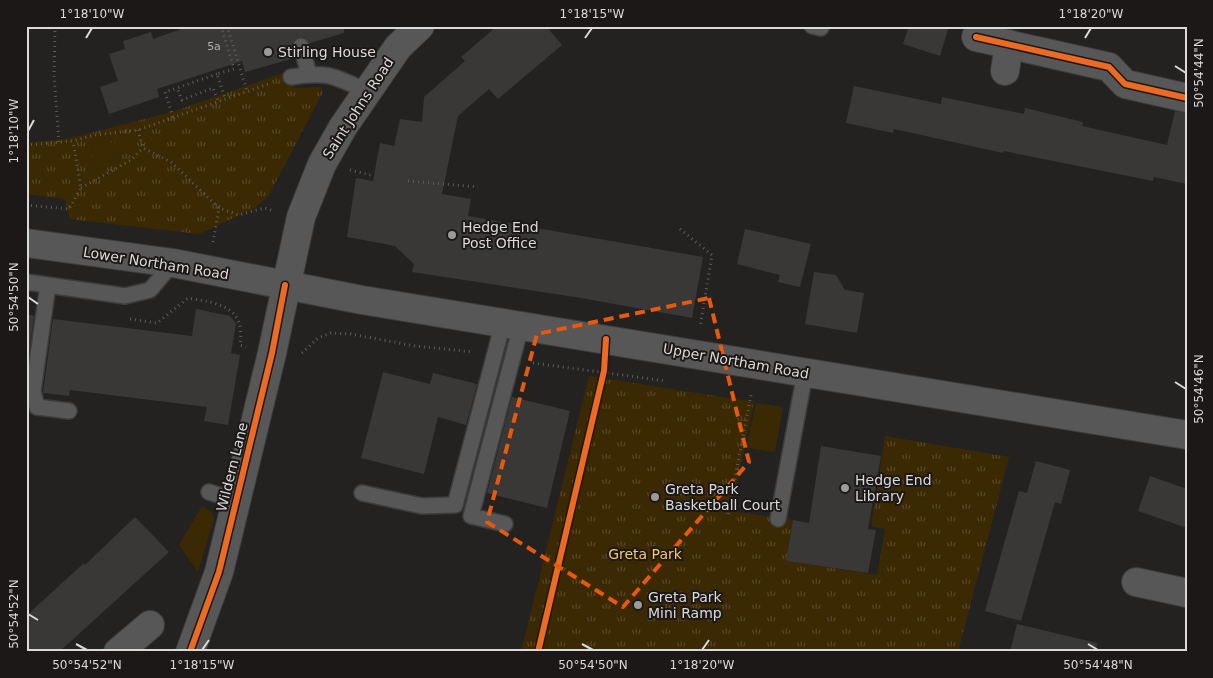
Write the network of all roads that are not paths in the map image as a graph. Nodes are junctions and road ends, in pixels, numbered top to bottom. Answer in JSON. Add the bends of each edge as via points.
{"nodes":[{"id":1,"x":420,"y":26,"type":"edge"},
{"id":2,"x":976,"y":37,"type":"dead end"},
{"id":3,"x":1009,"y":44,"type":"junction"},
{"id":4,"x":301,"y":46,"type":"dead end"},
{"id":5,"x":1005,"y":71,"type":"dead end"},
{"id":6,"x":309,"y":74,"type":"junction"},
{"id":7,"x":290,"y":77,"type":"road end"},
{"id":8,"x":366,"y":91,"type":"junction"},
{"id":9,"x":1187,"y":98,"type":"edge"},
{"id":10,"x":26,"y":243,"type":"edge"},
{"id":11,"x":173,"y":263,"type":"junction"},
{"id":12,"x":26,"y":282,"type":"edge"},
{"id":13,"x":48,"y":285,"type":"junction"},
{"id":14,"x":285,"y":285,"type":"junction"},
{"id":15,"x":512,"y":325,"type":"junction"},
{"id":16,"x":805,"y":373,"type":"junction"},
{"id":17,"x":69,"y":412,"type":"dead end"},
{"id":18,"x":1187,"y":435,"type":"edge"},
{"id":19,"x":209,"y":492,"type":"dead end"},
{"id":20,"x":362,"y":493,"type":"dead end"},
{"id":21,"x":237,"y":501,"type":"junction"},
{"id":22,"x":778,"y":519,"type":"dead end"},
{"id":23,"x":505,"y":524,"type":"dead end"},
{"id":24,"x":1136,"y":582,"type":"dead end"},
{"id":25,"x":1187,"y":593,"type":"edge"},
{"id":26,"x":150,"y":625,"type":"dead end"},
{"id":27,"x":118,"y":652,"type":"edge"},
{"id":28,"x":190,"y":652,"type":"edge"}],
"edges":[{"from":1,"to":8,"type":"main road","name":"Saint Johns Road","via":[[398,47]]},
{"from":2,"to":3,"type":"main road"},
{"from":3,"to":5,"type":"main road"},
{"from":3,"to":9,"type":"main road","via":[[1108,67],[1125,84]]},
{"from":4,"to":6,"type":"lane"},
{"from":6,"to":7,"type":"lane"},
{"from":6,"to":8,"type":"lane","via":[[330,74]]},
{"from":8,"to":14,"type":"main road","name":"Saint Johns Road","via":[[322,164],[301,217]]},
{"from":10,"to":11,"type":"main road","name":"Lower Northam Road"},
{"from":11,"to":13,"type":"lane","via":[[150,290],[125,296]]},
{"from":11,"to":14,"type":"main road","name":"Lower Northam Road"},
{"from":12,"to":13,"type":"lane"},
{"from":13,"to":17,"type":"lane","via":[[33,391],[37,407]]},
{"from":14,"to":15,"type":"main road","name":"Upper Northam Road"},
{"from":14,"to":21,"type":"main road","name":"Wildern Lane"},
{"from":15,"to":16,"type":"main road","name":"Upper Northam Road"},
{"from":15,"to":20,"type":"lane","via":[[495,354],[455,505],[422,506]]},
{"from":15,"to":23,"type":"lane","via":[[512,358],[471,516]]},
{"from":16,"to":18,"type":"main road","name":"Upper Northam Road"},
{"from":16,"to":22,"type":"lane"},
{"from":19,"to":21,"type":"lane"},
{"from":21,"to":28,"type":"main road","name":"Wildern Lane","via":[[219,572]]},
{"from":24,"to":25,"type":"main road"},
{"from":26,"to":27,"type":"main road"}]}
